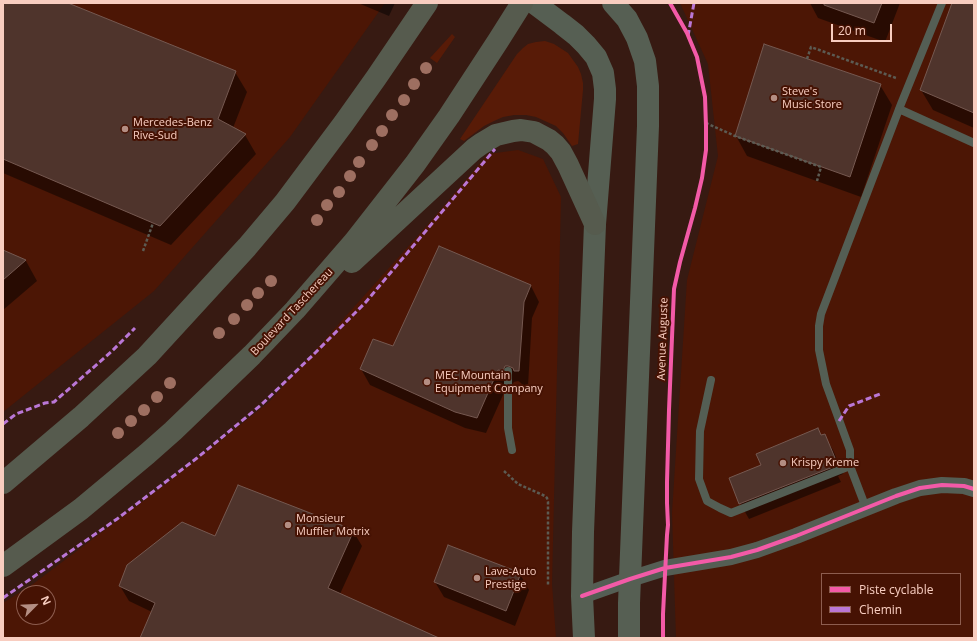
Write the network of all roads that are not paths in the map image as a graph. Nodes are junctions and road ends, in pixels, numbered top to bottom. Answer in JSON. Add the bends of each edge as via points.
{"nodes":[{"id":1,"x":427,"y":3,"type":"edge"},
{"id":2,"x":522,"y":3,"type":"edge"},
{"id":3,"x":534,"y":3,"type":"edge"},
{"id":4,"x":613,"y":3,"type":"edge"},
{"id":5,"x":942,"y":3,"type":"edge"},
{"id":6,"x":899,"y":109,"type":"junction"},
{"id":7,"x":974,"y":143,"type":"edge"},
{"id":8,"x":595,"y":224,"type":"junction"},
{"id":9,"x":252,"y":355,"type":"junction"},
{"id":10,"x":508,"y":371,"type":"dead end"},
{"id":11,"x":711,"y":380,"type":"dead end"},
{"id":12,"x":512,"y":450,"type":"dead end"},
{"id":13,"x":850,"y":466,"type":"junction"},
{"id":14,"x":3,"y":483,"type":"edge"},
{"id":15,"x":974,"y":489,"type":"edge"},
{"id":16,"x":866,"y":508,"type":"junction"},
{"id":17,"x":3,"y":566,"type":"edge"},
{"id":18,"x":630,"y":579,"type":"junction"},
{"id":19,"x":582,"y":596,"type":"junction"},
{"id":20,"x":584,"y":638,"type":"edge"},
{"id":21,"x":629,"y":638,"type":"edge"}],
"edges":[{"from":1,"to":14,"type":"main road","via":[[340,129],[247,247],[126,376]]},
{"from":2,"to":9,"type":"main road","name":"Boulevard Taschereau","via":[[449,116],[377,214],[334,267]]},
{"from":3,"to":8,"type":"main road","via":[[582,40],[596,58],[603,73],[605,99]]},
{"from":4,"to":18,"type":"main road","via":[[627,19],[637,38],[645,61],[648,86]]},
{"from":5,"to":6,"type":"lane"},
{"from":6,"to":7,"type":"lane"},
{"from":6,"to":13,"type":"lane","via":[[821,314],[819,326],[819,350],[826,384],[850,450]]},
{"from":8,"to":9,"type":"main road","via":[[568,165],[555,145],[534,132],[513,131],[496,135],[474,149]]},
{"from":8,"to":19,"type":"main road"},
{"from":9,"to":17,"type":"main road","name":"Boulevard Taschereau","via":[[147,454],[81,509]]},
{"from":10,"to":12,"type":"lane","via":[[508,428]]},
{"from":11,"to":13,"type":"lane","via":[[700,431],[699,479],[707,501],[731,513]]},
{"from":13,"to":16,"type":"lane"},
{"from":15,"to":16,"type":"street","via":[[953,485],[931,486],[909,491]]},
{"from":16,"to":18,"type":"street","via":[[756,550],[665,568]]},
{"from":18,"to":19,"type":"street"},
{"from":18,"to":21,"type":"main road"},
{"from":19,"to":20,"type":"main road"}]}
